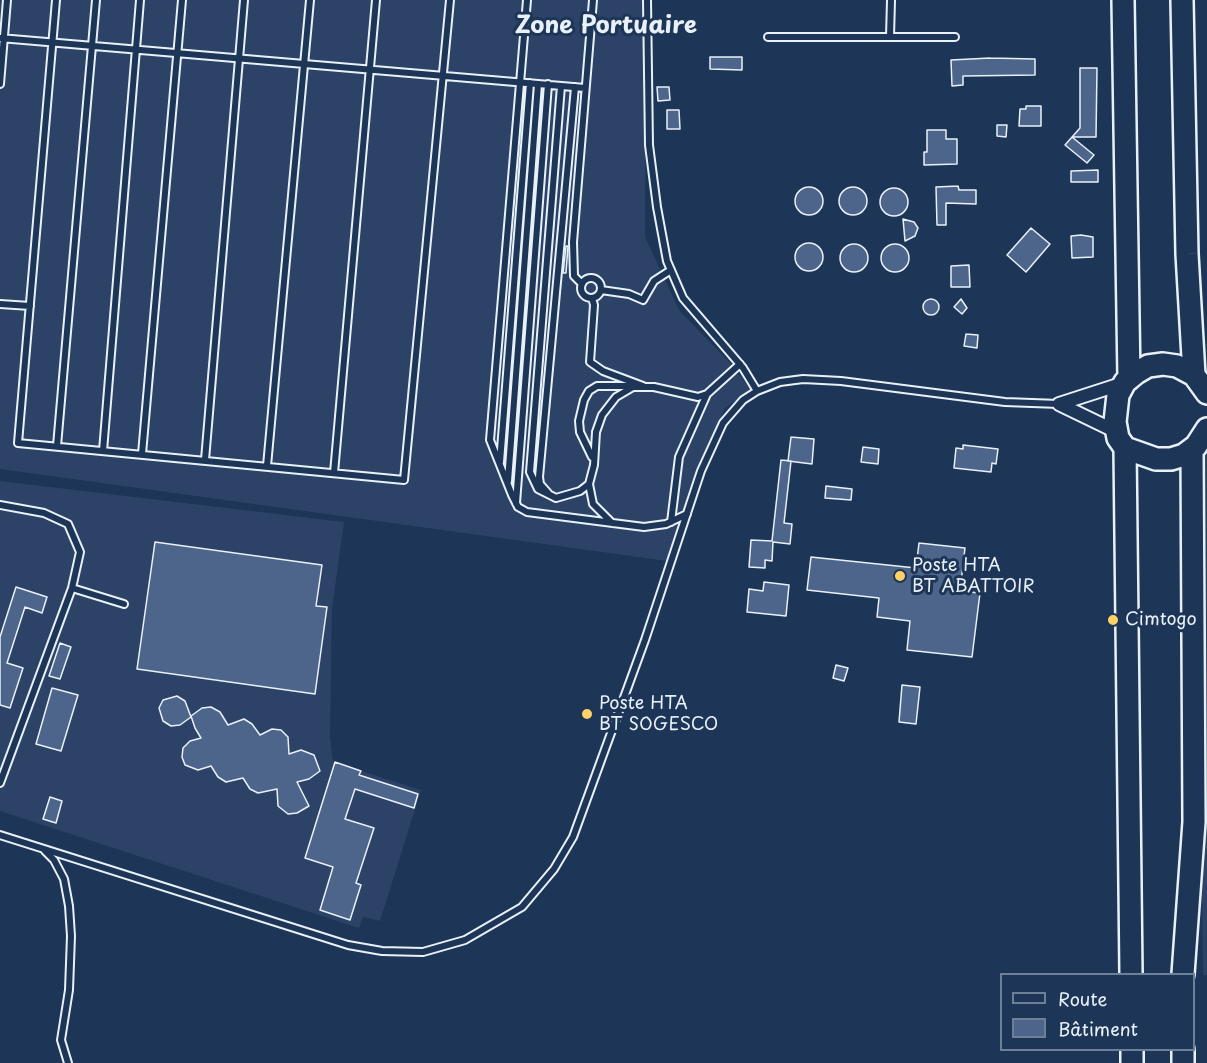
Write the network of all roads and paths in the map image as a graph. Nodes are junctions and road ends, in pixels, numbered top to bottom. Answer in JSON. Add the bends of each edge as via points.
{"nodes":[{"id":1,"x":8,"y":0,"type":"edge"},
{"id":2,"x":56,"y":0,"type":"edge"},
{"id":3,"x":96,"y":0,"type":"edge"},
{"id":4,"x":140,"y":0,"type":"edge"},
{"id":5,"x":182,"y":0,"type":"edge"},
{"id":6,"x":244,"y":0,"type":"edge"},
{"id":7,"x":310,"y":0,"type":"edge"},
{"id":8,"x":376,"y":0,"type":"edge"},
{"id":9,"x":450,"y":0,"type":"edge"},
{"id":10,"x":527,"y":0,"type":"edge"},
{"id":11,"x":592,"y":0,"type":"edge"},
{"id":12,"x":647,"y":0,"type":"edge"},
{"id":13,"x":891,"y":0,"type":"edge"},
{"id":14,"x":1123,"y":0,"type":"edge"},
{"id":15,"x":1182,"y":0,"type":"edge"},
{"id":16,"x":768,"y":37,"type":"dead end"},
{"id":17,"x":890,"y":37,"type":"junction"},
{"id":18,"x":955,"y":37,"type":"dead end"},
{"id":19,"x":2,"y":38,"type":"edge"},
{"id":20,"x":53,"y":42,"type":"junction"},
{"id":21,"x":92,"y":46,"type":"junction"},
{"id":22,"x":136,"y":49,"type":"junction"},
{"id":23,"x":177,"y":53,"type":"junction"},
{"id":24,"x":239,"y":58,"type":"junction"},
{"id":25,"x":304,"y":64,"type":"junction"},
{"id":26,"x":370,"y":69,"type":"junction"},
{"id":27,"x":443,"y":76,"type":"junction"},
{"id":28,"x":520,"y":82,"type":"junction"},
{"id":29,"x":530,"y":83,"type":"junction"},
{"id":30,"x":0,"y":84,"type":"edge"},
{"id":31,"x":538,"y":84,"type":"junction"},
{"id":32,"x":548,"y":84,"type":"junction"},
{"id":33,"x":561,"y":86,"type":"junction"},
{"id":34,"x":575,"y":87,"type":"junction"},
{"id":35,"x":585,"y":88,"type":"junction"},
{"id":36,"x":672,"y":270,"type":"junction"},
{"id":37,"x":582,"y":284,"type":"junction"},
{"id":38,"x":601,"y":290,"type":"junction"},
{"id":39,"x":592,"y":298,"type":"junction"},
{"id":40,"x":0,"y":304,"type":"edge"},
{"id":41,"x":30,"y":306,"type":"junction"},
{"id":42,"x":740,"y":364,"type":"junction"},
{"id":43,"x":1194,"y":375,"type":"junction"},
{"id":44,"x":1127,"y":381,"type":"junction"},
{"id":45,"x":645,"y":387,"type":"junction"},
{"id":46,"x":757,"y":391,"type":"junction"},
{"id":47,"x":1207,"y":393,"type":"edge"},
{"id":48,"x":707,"y":394,"type":"junction"},
{"id":49,"x":1059,"y":404,"type":"junction"},
{"id":50,"x":1207,"y":429,"type":"edge"},
{"id":51,"x":1121,"y":440,"type":"junction"},
{"id":52,"x":57,"y":446,"type":"junction"},
{"id":53,"x":1192,"y":449,"type":"junction"},
{"id":54,"x":103,"y":451,"type":"junction"},
{"id":55,"x":142,"y":454,"type":"junction"},
{"id":56,"x":205,"y":460,"type":"junction"},
{"id":57,"x":500,"y":465,"type":"junction"},
{"id":58,"x":594,"y":465,"type":"junction"},
{"id":59,"x":267,"y":466,"type":"junction"},
{"id":60,"x":334,"y":473,"type":"junction"},
{"id":61,"x":507,"y":484,"type":"junction"},
{"id":62,"x":589,"y":484,"type":"junction"},
{"id":63,"x":556,"y":498,"type":"junction"},
{"id":64,"x":516,"y":503,"type":"junction"},
{"id":65,"x":0,"y":505,"type":"edge"},
{"id":66,"x":687,"y":514,"type":"junction"},
{"id":67,"x":671,"y":522,"type":"junction"},
{"id":68,"x":613,"y":524,"type":"junction"},
{"id":69,"x":72,"y":588,"type":"junction"},
{"id":70,"x":124,"y":604,"type":"dead end"},
{"id":71,"x":0,"y":783,"type":"edge"},
{"id":72,"x":0,"y":835,"type":"edge"},
{"id":73,"x":43,"y":849,"type":"junction"},
{"id":74,"x":1131,"y":973,"type":"edge"},
{"id":75,"x":1183,"y":973,"type":"edge"},
{"id":76,"x":68,"y":1063,"type":"edge"}],
"edges":[{"from":1,"to":19,"type":"lane"},
{"from":2,"to":20,"type":"lane"},
{"from":3,"to":21,"type":"lane"},
{"from":4,"to":22,"type":"lane"},
{"from":5,"to":23,"type":"lane"},
{"from":6,"to":24,"type":"lane"},
{"from":7,"to":25,"type":"lane"},
{"from":8,"to":26,"type":"lane"},
{"from":9,"to":27,"type":"lane"},
{"from":10,"to":28,"type":"lane"},
{"from":11,"to":35,"type":"lane"},
{"from":12,"to":36,"type":"lane","via":[[649,146],[657,207]]},
{"from":13,"to":17,"type":"lane"},
{"from":14,"to":44,"type":"highway"},
{"from":15,"to":43,"type":"highway"},
{"from":16,"to":17,"type":"lane"},
{"from":17,"to":18,"type":"lane"},
{"from":19,"to":20,"type":"lane"},
{"from":19,"to":30,"type":"lane"},
{"from":20,"to":21,"type":"lane"},
{"from":20,"to":41,"type":"lane"},
{"from":21,"to":22,"type":"lane"},
{"from":21,"to":52,"type":"lane"},
{"from":22,"to":23,"type":"lane"},
{"from":22,"to":54,"type":"lane"},
{"from":23,"to":24,"type":"lane"},
{"from":23,"to":55,"type":"lane"},
{"from":24,"to":25,"type":"lane"},
{"from":24,"to":56,"type":"lane"},
{"from":25,"to":26,"type":"lane"},
{"from":25,"to":59,"type":"lane"},
{"from":26,"to":27,"type":"lane"},
{"from":26,"to":60,"type":"lane"},
{"from":27,"to":28,"type":"lane"},
{"from":27,"to":60,"type":"lane","via":[[404,480]]},
{"from":28,"to":29,"type":"lane"},
{"from":28,"to":57,"type":"lane","via":[[489,432]]},
{"from":29,"to":31,"type":"lane"},
{"from":29,"to":57,"type":"lane"},
{"from":31,"to":32,"type":"lane"},
{"from":31,"to":61,"type":"lane"},
{"from":32,"to":33,"type":"lane"},
{"from":32,"to":64,"type":"lane"},
{"from":33,"to":34,"type":"lane"},
{"from":33,"to":63,"type":"lane","via":[[530,472],[538,489]]},
{"from":34,"to":35,"type":"lane"},
{"from":34,"to":63,"type":"lane","via":[[539,477],[540,484]]},
{"from":35,"to":37,"type":"lane","via":[[573,261],[574,276]]},
{"from":36,"to":38,"type":"lane","via":[[654,281],[643,300]]},
{"from":36,"to":42,"type":"lane","via":[[683,298]]},
{"from":37,"to":38,"type":"lane","via":[[594,279]]},
{"from":37,"to":39,"type":"lane","via":[[584,295]]},
{"from":38,"to":39,"type":"lane"},
{"from":39,"to":45,"type":"lane","via":[[590,362]]},
{"from":40,"to":41,"type":"lane"},
{"from":41,"to":52,"type":"lane","via":[[18,442]]},
{"from":42,"to":46,"type":"lane"},
{"from":42,"to":48,"type":"lane"},
{"from":43,"to":44,"type":"highway","via":[[1163,364],[1149,366]]},
{"from":43,"to":47,"type":"highway"},
{"from":44,"to":49,"type":"street"},
{"from":44,"to":51,"type":"highway","via":[[1115,409]]},
{"from":45,"to":48,"type":"lane","via":[[698,397]]},
{"from":45,"to":58,"type":"lane","via":[[633,387],[606,407],[596,432]]},
{"from":45,"to":58,"type":"lane","via":[[607,385],[589,391],[579,421]]},
{"from":46,"to":49,"type":"lane","via":[[780,382],[813,380],[1005,402]]},
{"from":46,"to":66,"type":"lane","via":[[743,400],[723,423]]},
{"from":48,"to":67,"type":"lane","via":[[679,457]]},
{"from":49,"to":51,"type":"street"},
{"from":50,"to":53,"type":"highway"},
{"from":51,"to":53,"type":"highway","via":[[1156,459],[1171,459]]},
{"from":51,"to":74,"type":"highway"},
{"from":52,"to":54,"type":"lane"},
{"from":53,"to":75,"type":"highway","via":[[1194,822]]},
{"from":54,"to":55,"type":"lane"},
{"from":55,"to":56,"type":"lane"},
{"from":56,"to":59,"type":"lane"},
{"from":57,"to":61,"type":"lane"},
{"from":58,"to":62,"type":"lane"},
{"from":59,"to":60,"type":"lane"},
{"from":61,"to":64,"type":"lane"},
{"from":62,"to":63,"type":"lane","via":[[580,492]]},
{"from":62,"to":68,"type":"lane","via":[[593,504]]},
{"from":64,"to":68,"type":"lane","via":[[527,512]]},
{"from":65,"to":69,"type":"lane","via":[[44,513],[68,524],[80,552]]},
{"from":66,"to":67,"type":"lane"},
{"from":66,"to":73,"type":"lane","via":[[573,837],[554,869],[522,908],[465,940],[423,952],[356,947]]},
{"from":67,"to":68,"type":"lane","via":[[644,528]]},
{"from":69,"to":70,"type":"lane"},
{"from":69,"to":71,"type":"lane"},
{"from":72,"to":73,"type":"lane"},
{"from":73,"to":76,"type":"lane","via":[[64,879],[69,906],[69,990],[61,1040]]}]}
